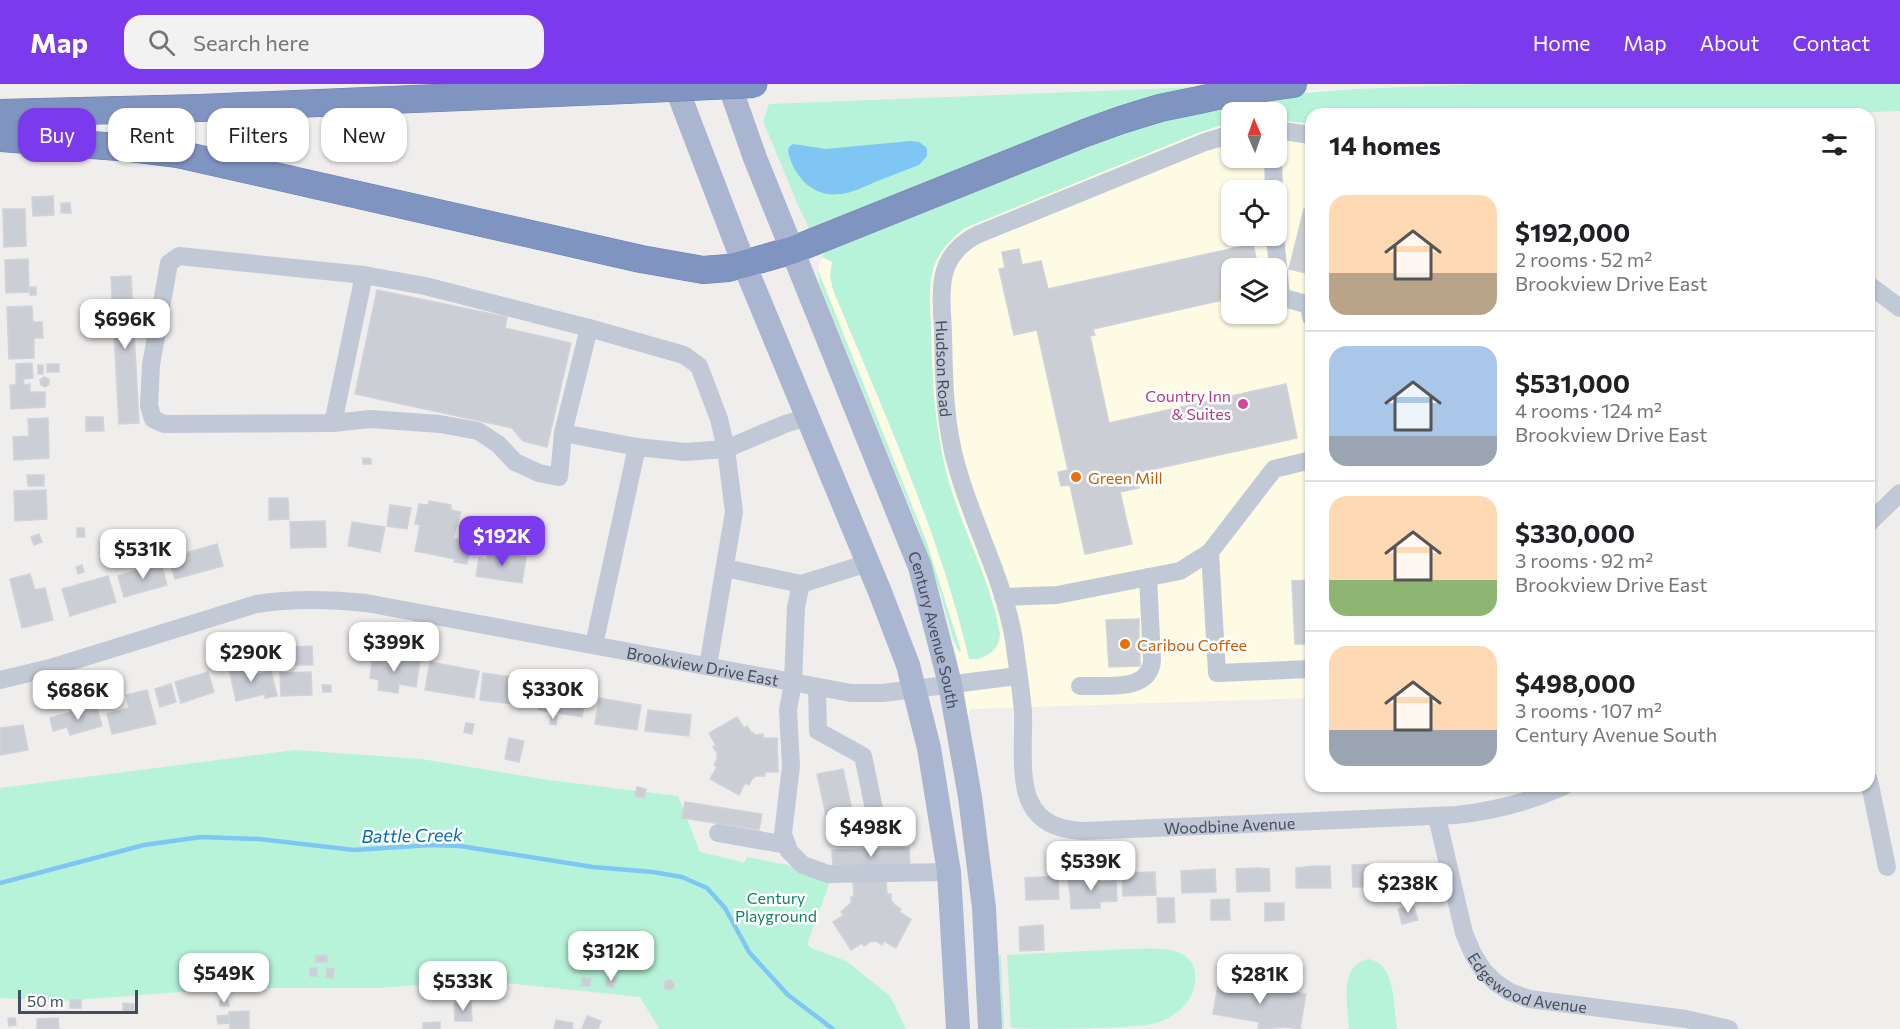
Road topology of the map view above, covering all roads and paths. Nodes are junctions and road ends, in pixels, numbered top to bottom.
1 (675, 84) edge
2 (729, 84) edge
3 (754, 84) edge
4 (1293, 84) edge
5 (0, 113) edge
6 (1287, 132) edge
7 (1305, 134) edge
8 (1221, 137) edge
9 (0, 138) edge
10 (1276, 246) edge
11 (793, 250) junction
12 (744, 264) junction
13 (364, 275) junction
14 (1875, 289) edge
15 (1305, 304) edge
16 (1900, 308) edge
17 (588, 328) junction
18 (808, 417) junction
19 (333, 423) junction
20 (563, 433) junction
21 (637, 447) junction
22 (726, 449) junction
23 (1305, 461) edge
24 (1900, 493) edge
25 (1875, 517) edge
26 (1210, 552) junction
27 (868, 562) junction
28 (725, 568) junction
29 (1148, 577) junction
30 (801, 584) junction
31 (1003, 597) junction
32 (594, 645) junction
33 (708, 666) junction
34 (1305, 669) edge
35 (1018, 676) junction
36 (0, 680) edge
37 (793, 682) junction
38 (950, 684) junction
39 (1080, 686) dead end
40 (817, 687) junction
41 (915, 689) junction
42 (1550, 792) edge
43 (1871, 792) edge
44 (1437, 817) junction
45 (876, 818) dead end
46 (718, 833) dead end
47 (787, 845) junction
48 (1887, 867) dead end
49 (949, 872) junction
50 (958, 1029) edge
51 (990, 1029) edge
52 (1729, 1029) edge

1 - 12 main road, Century Avenue South
2 - 11 main road, Century Avenue South
3 - 5 highway, bridge
4 - 11 highway
6 - 7 street
8 - 31 street, Hudson Road
9 - 12 highway
10 - 15 street
11 - 12 highway
11 - 38 main road, Century Avenue South
12 - 18 main road, Century Avenue South
13 - 17 street
13 - 19 street
13 - 19 street
14 - 16 street
17 - 20 street
17 - 22 street
18 - 22 street
18 - 27 main road, Century Avenue South
19 - 20 street
20 - 21 street
21 - 22 street
21 - 32 street
22 - 28 street
23 - 26 street
24 - 25 street
26 - 29 street
26 - 34 street
27 - 30 street
27 - 41 main road, Century Avenue South
28 - 30 street
28 - 33 street
29 - 31 street
29 - 39 street
30 - 37 street
31 - 35 street, Hudson Road
32 - 33 street, Brookview Drive East
32 - 36 street, Brookview Drive East
33 - 37 street, Brookview Drive East
35 - 38 street
35 - 44 street, Woodbine Avenue
37 - 40 street, Brookview Drive East
37 - 47 street
38 - 41 street
38 - 51 main road, Century Avenue South
40 - 41 street, Brookview Drive East
40 - 45 street
41 - 49 main road, Century Avenue South
42 - 44 street, Woodbine Avenue
43 - 48 street
44 - 52 street, Edgewood Avenue
46 - 47 street
47 - 49 street
49 - 50 main road, Century Avenue South

